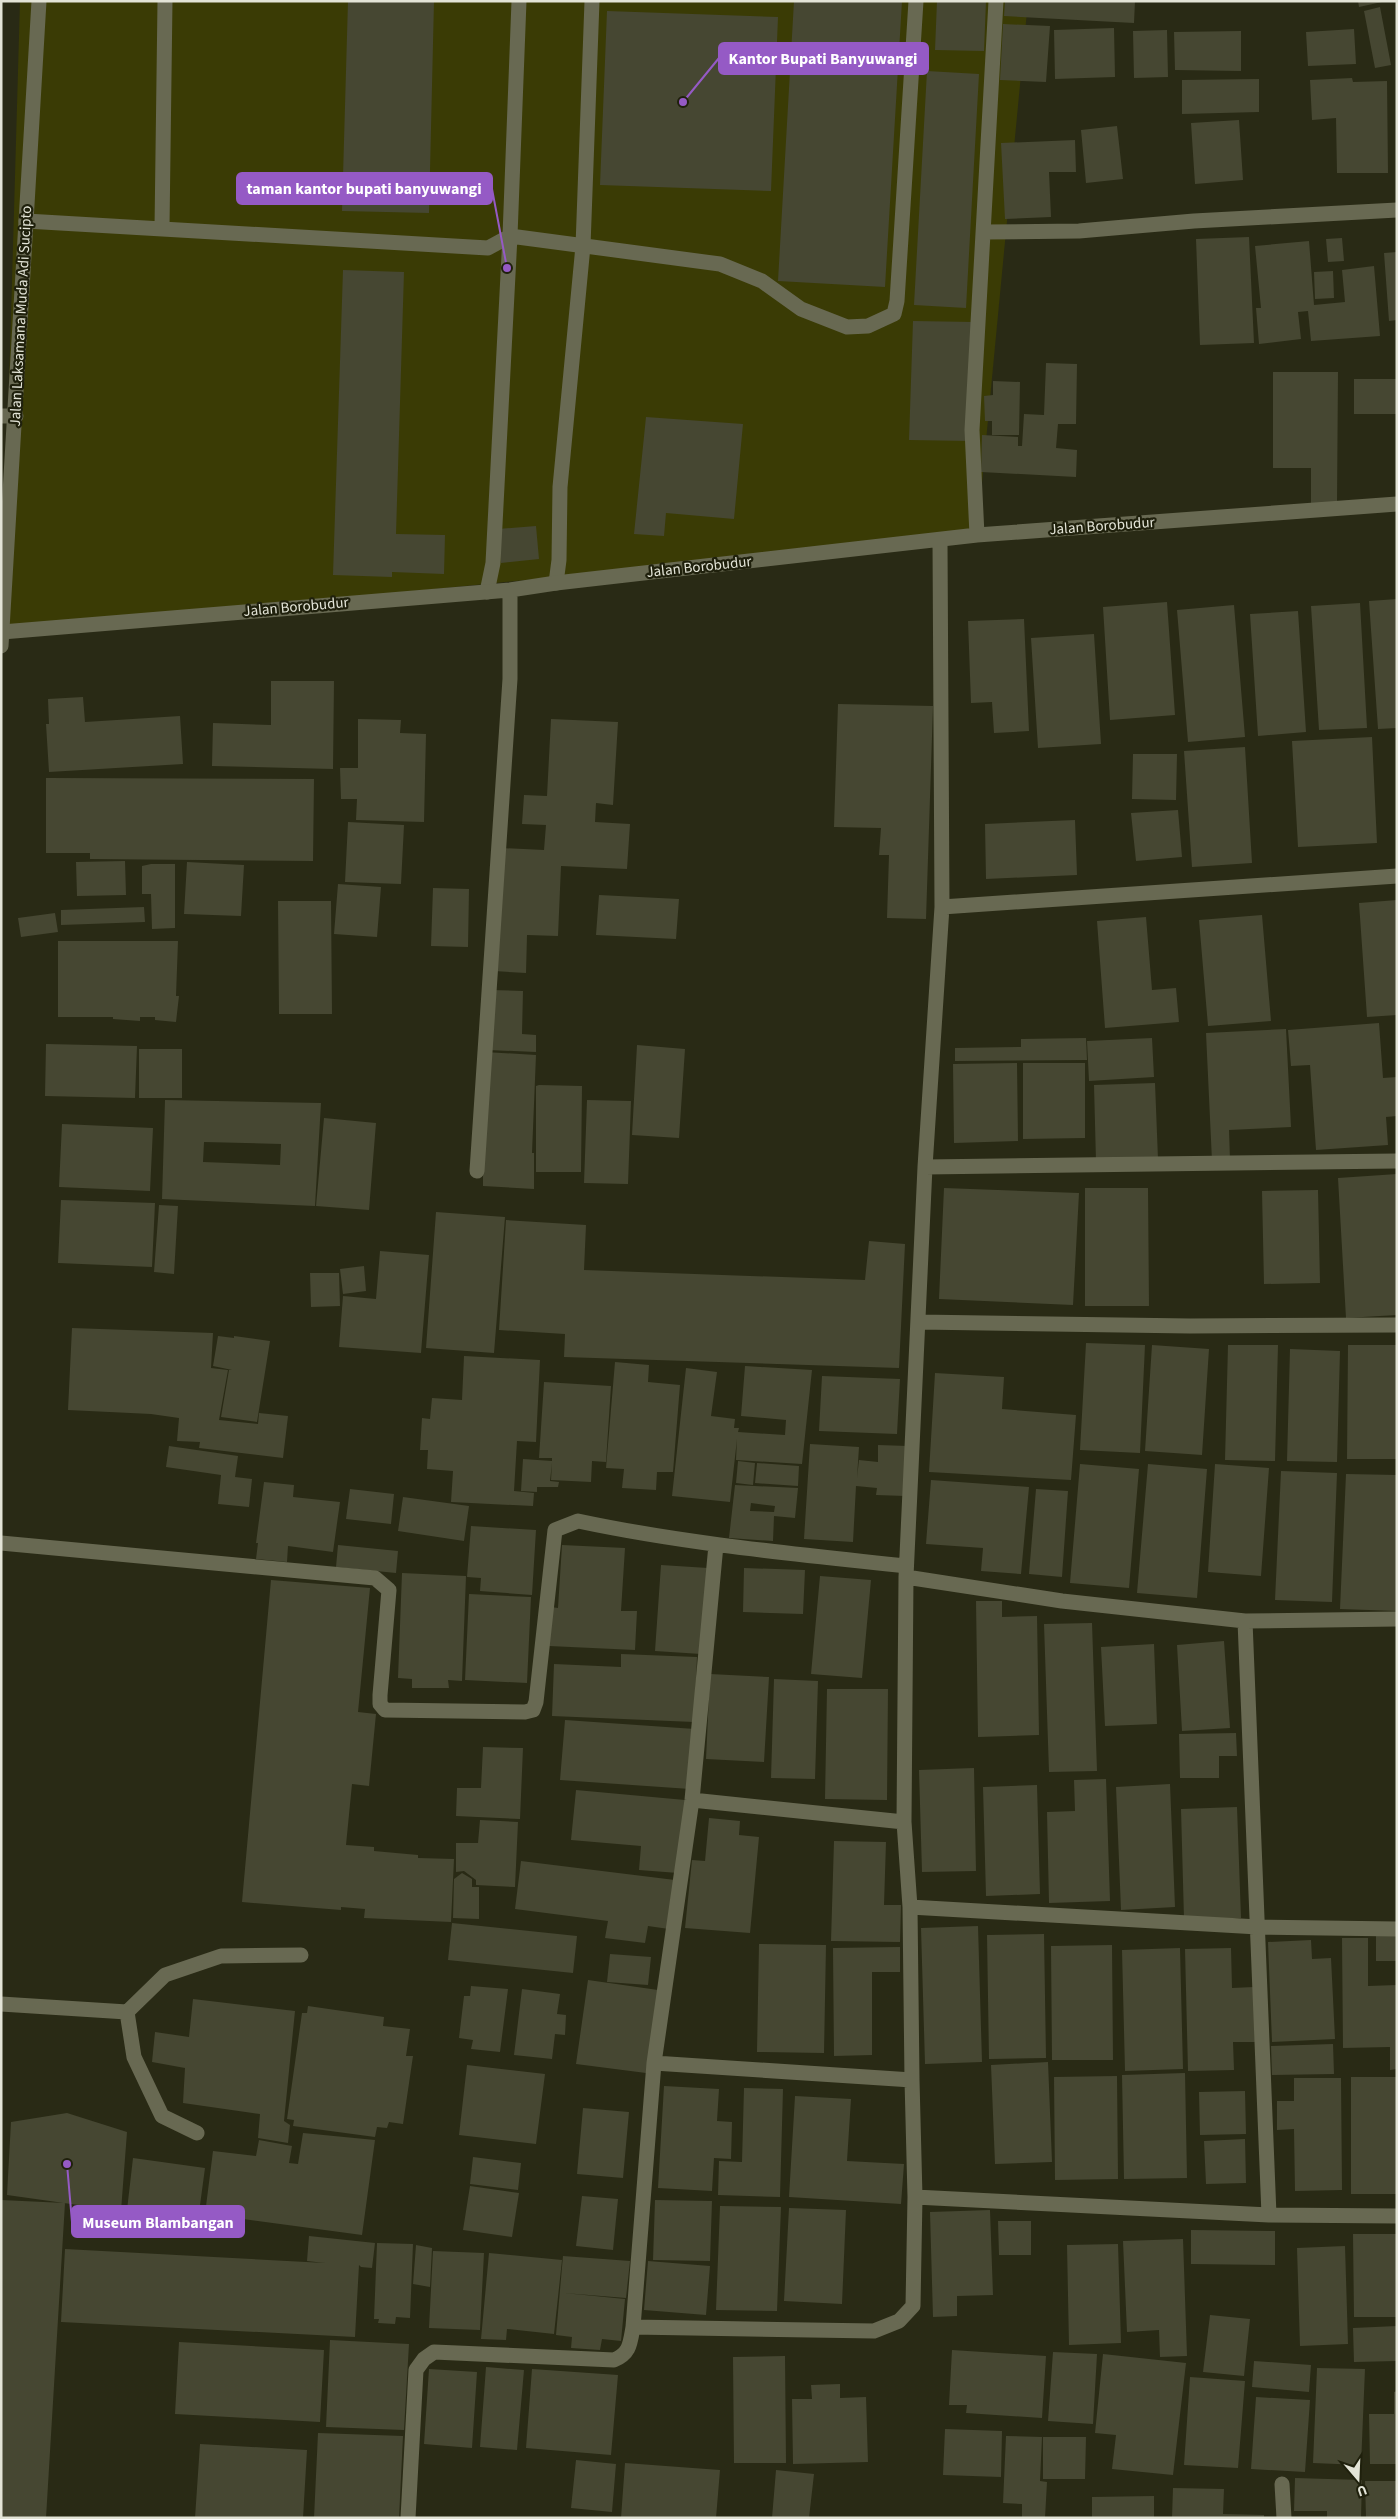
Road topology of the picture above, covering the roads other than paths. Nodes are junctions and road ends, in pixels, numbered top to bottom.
1 (39, 1) edge
2 (165, 1) edge
3 (519, 1) edge
4 (592, 1) edge
5 (916, 1) edge
6 (996, 1) edge
7 (1397, 210) edge
8 (26, 221) junction
9 (162, 228) junction
10 (984, 232) junction
11 (510, 236) junction
12 (583, 246) junction
13 (9, 416) edge
14 (1397, 504) edge
15 (976, 535) junction
16 (940, 541) junction
17 (556, 582) junction
18 (510, 590) junction
19 (487, 592) junction
20 (2, 632) edge
21 (1, 646) edge
22 (1397, 876) edge
23 (942, 907) junction
24 (1397, 1161) edge
25 (925, 1167) junction
26 (476, 1171) dead end
27 (918, 1322) junction
28 (1397, 1325) edge
29 (1, 1543) edge
30 (716, 1545) junction
31 (906, 1571) junction
32 (1397, 1619) edge
33 (1245, 1621) junction
34 (692, 1800) junction
35 (904, 1822) junction
36 (910, 1907) junction
37 (1258, 1927) junction
38 (1397, 1928) edge
39 (301, 1955) dead end
40 (1, 2004) edge
41 (127, 2012) junction
42 (654, 2063) junction
43 (912, 2080) junction
44 (197, 2133) dead end
45 (915, 2196) junction
46 (1269, 2215) junction
47 (1397, 2216) edge
48 (633, 2327) junction
49 (1282, 2484) dead end
50 (408, 2518) edge
51 (1284, 2518) edge

1 - 8 street, Jalan Laksamana Muda Adi Sucipto
2 - 9 street
3 - 11 street
4 - 12 street
5 - 12 street
6 - 10 street
7 - 10 street
8 - 9 street
8 - 13 street, Jalan Laksamana Muda Adi Sucipto
9 - 11 street
10 - 15 street
11 - 12 street
11 - 19 street
12 - 17 street
13 - 20 street, Jalan Laksamana Muda Adi Sucipto
14 - 15 street, Jalan Borobudur
15 - 16 street, Jalan Borobudur
16 - 17 street, Jalan Borobudur
16 - 23 street
17 - 18 street, Jalan Borobudur
18 - 19 street, Jalan Borobudur
18 - 26 street
19 - 20 street, Jalan Borobudur
20 - 21 street, Jalan Laksamana Muda Adi Sucipto
22 - 23 street
23 - 25 street
24 - 25 street
25 - 27 street
27 - 28 street
27 - 31 street
29 - 30 street
30 - 31 street
30 - 34 street
31 - 33 street
31 - 35 street
32 - 33 street
33 - 37 street
34 - 35 street
34 - 42 street
35 - 36 street
36 - 37 street
36 - 43 street
37 - 38 street
37 - 46 street
39 - 41 street
40 - 41 street
41 - 44 street
42 - 43 street
42 - 48 street
43 - 45 street
45 - 46 street
45 - 48 street
46 - 47 street
48 - 50 street
49 - 51 street

